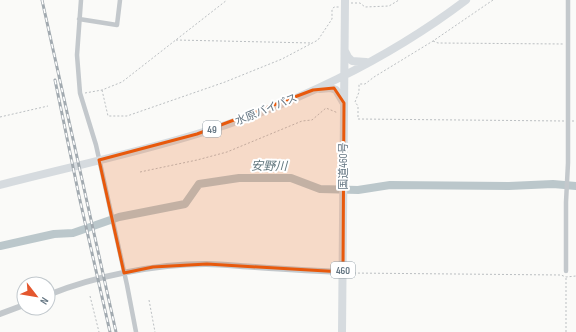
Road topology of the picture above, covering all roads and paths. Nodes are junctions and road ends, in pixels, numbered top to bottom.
1 (81, 0) edge
2 (120, 0) edge
3 (227, 0) edge
4 (399, 0) edge
5 (466, 0) edge
6 (493, 0) edge
7 (568, 0) edge
8 (345, 3) edge
9 (79, 19) junction
10 (175, 40) junction
11 (433, 41) junction
12 (313, 43) junction
13 (568, 44) junction
14 (344, 48) junction
15 (368, 62) junction
16 (344, 75) junction
17 (102, 90) junction
18 (313, 90) junction
19 (80, 93) junction
20 (344, 103) junction
21 (48, 106) dead end
22 (344, 113) junction
23 (0, 117) edge
24 (567, 121) junction
25 (140, 172) dead end
26 (0, 185) edge
27 (566, 271) dead end
28 (343, 272) junction
29 (576, 276) edge
30 (566, 277) junction
31 (56, 292) edge
32 (90, 296) dead end
33 (149, 300) dead end
34 (16, 308) edge
35 (0, 314) edge
36 (98, 332) edge
37 (136, 332) edge
38 (155, 332) edge
39 (342, 332) edge
40 (566, 332) edge

1 - 9 street
2 - 9 street
3 - 10 path
4 - 8 path
5 - 15 highway, 水原バイパス / 49
6 - 11 path
7 - 13 street
8 - 12 path
8 - 14 highway, 国道460号 / 460
9 - 19 street
10 - 12 path
10 - 17 path
11 - 13 path
11 - 24 path
12 - 17 path
13 - 24 street
14 - 15 highway
14 - 16 highway, 国道460号 / 460
15 - 16 highway, 水原バイパス / 49
16 - 18 highway, 水原バイパス / 49
16 - 20 highway, 国道460号 / 460
17 - 19 path
18 - 20 highway
18 - 26 highway, 水原バイパス / 49
19 - 37 street
20 - 22 highway, 国道460号 / 460
21 - 23 path
22 - 25 path
22 - 28 highway, 国道460号 / 460
24 - 27 street
28 - 30 path
28 - 31 street
28 - 39 highway, 国道460号 / 460
29 - 30 path
30 - 40 path
32 - 36 path
33 - 38 path
34 - 35 street

